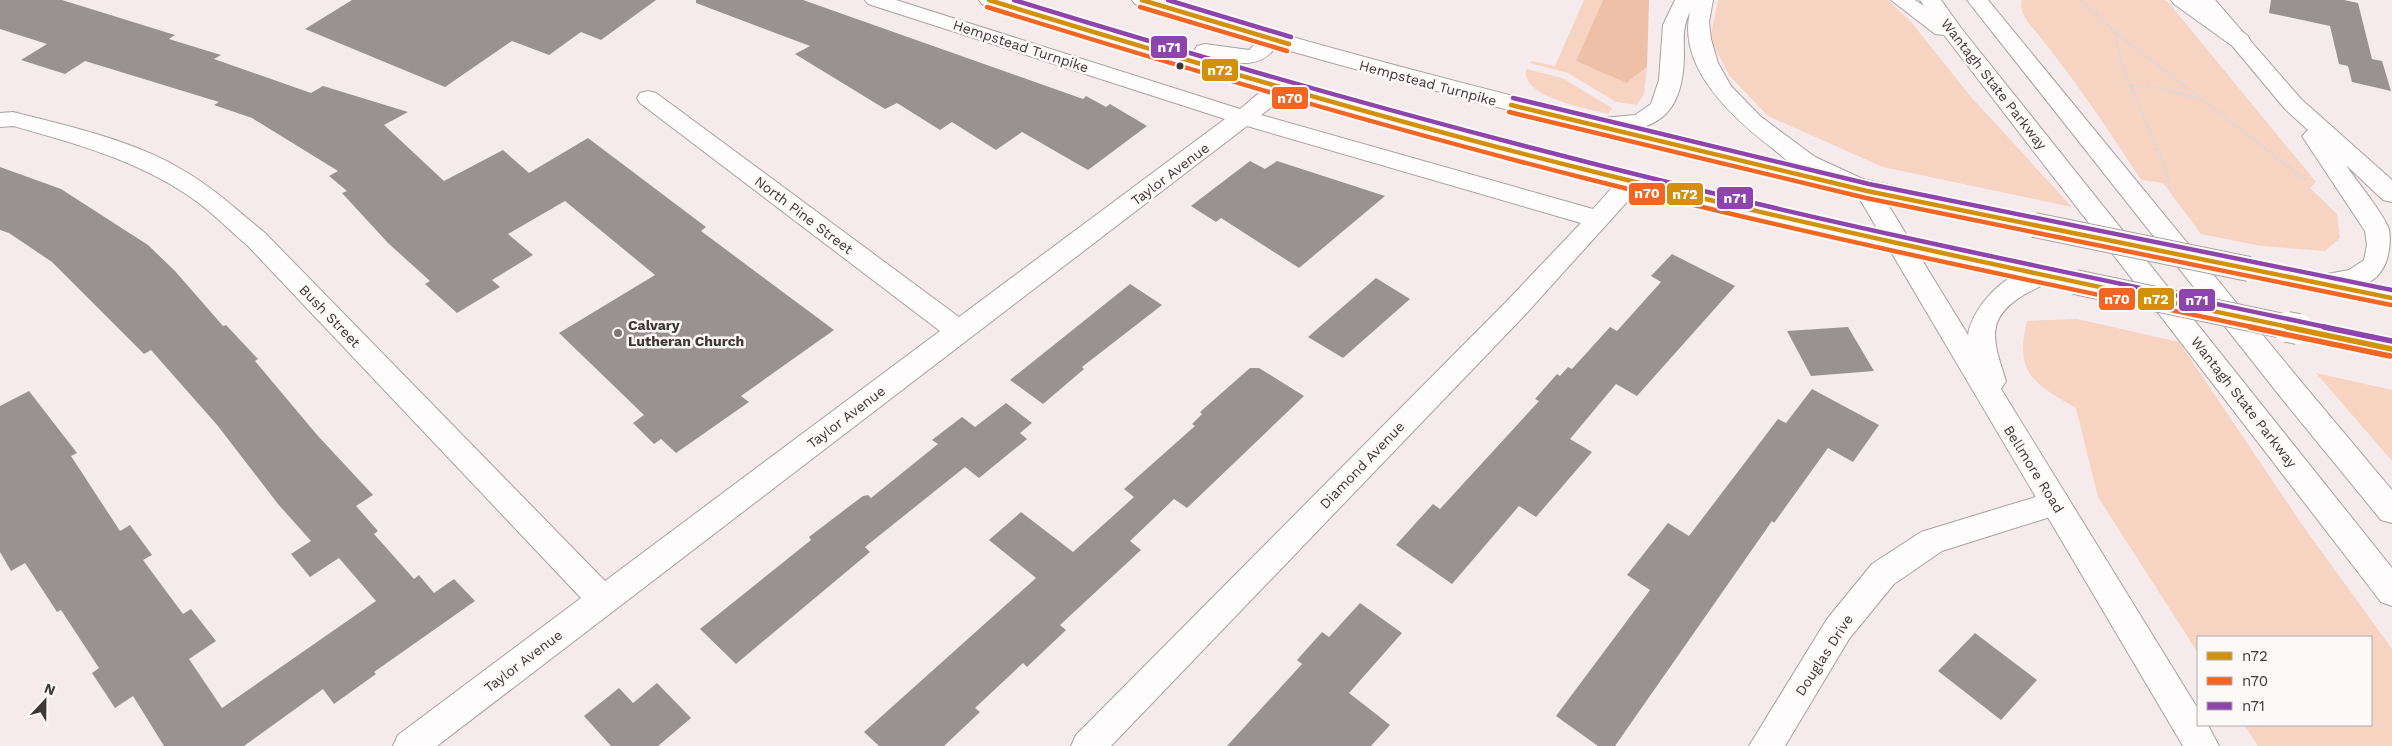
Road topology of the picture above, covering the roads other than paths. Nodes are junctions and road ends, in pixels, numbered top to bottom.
1 (875, 0) edge
2 (990, 0) edge
3 (1142, 0) edge
4 (1685, 0) edge
5 (1703, 0) edge
6 (1901, 0) edge
7 (1930, 0) edge
8 (1977, 0) edge
9 (2181, 0) edge
10 (2204, 0) edge
11 (1993, 9) edge
12 (1271, 39) junction
13 (2239, 40) junction
14 (1960, 42) junction
15 (1282, 88) junction
16 (648, 98) dead end
17 (2293, 104) junction
18 (1245, 118) junction
19 (0, 120) edge
20 (1590, 125) junction
21 (1633, 182) junction
22 (1867, 191) junction
23 (2392, 194) edge
24 (1598, 219) junction
25 (1900, 245) junction
26 (2040, 275) junction
27 (2320, 284) junction
28 (2392, 298) edge
29 (960, 332) junction
30 (2392, 349) edge
31 (2006, 425) junction
32 (2055, 503) junction
33 (2392, 511) edge
34 (2392, 592) edge
35 (603, 600) junction
36 (410, 746) edge
37 (1088, 746) edge
38 (1766, 746) edge
39 (2202, 746) edge

1 - 18 main road, Hempstead Turnpike
2 - 12 main road
2 - 15 main road
3 - 12 main road, Hempstead Turnpike
4 - 20 main road
5 - 22 main road
6 - 14 main road
7 - 14 main road, Wantagh State Parkway
8 - 11 main road
9 - 13 main road
10 - 13 main road
11 - 33 main road
12 - 20 main road, Hempstead Turnpike
13 - 17 main road
14 - 34 main road, Wantagh State Parkway
15 - 18 main road, Taylor Avenue
15 - 21 main road
16 - 29 main road, North Pine Street
17 - 23 main road
17 - 27 main road
18 - 24 main road, Hempstead Turnpike
18 - 29 main road, Taylor Avenue
19 - 35 main road, Bush Street
20 - 22 main road, Hempstead Turnpike
21 - 24 main road, Diamond Avenue
21 - 25 main road
22 - 25 main road, Bellmore Road
22 - 27 main road, Hempstead Turnpike, bridge
24 - 37 main road, Diamond Avenue
25 - 26 main road
25 - 31 main road, Bellmore Road
26 - 30 main road, bridge
26 - 31 main road
27 - 28 main road, Hempstead Turnpike
29 - 35 main road, Taylor Avenue
31 - 32 main road, Bellmore Road
32 - 38 main road, Douglas Drive
32 - 39 main road, Bellmore Road
35 - 36 main road, Taylor Avenue

